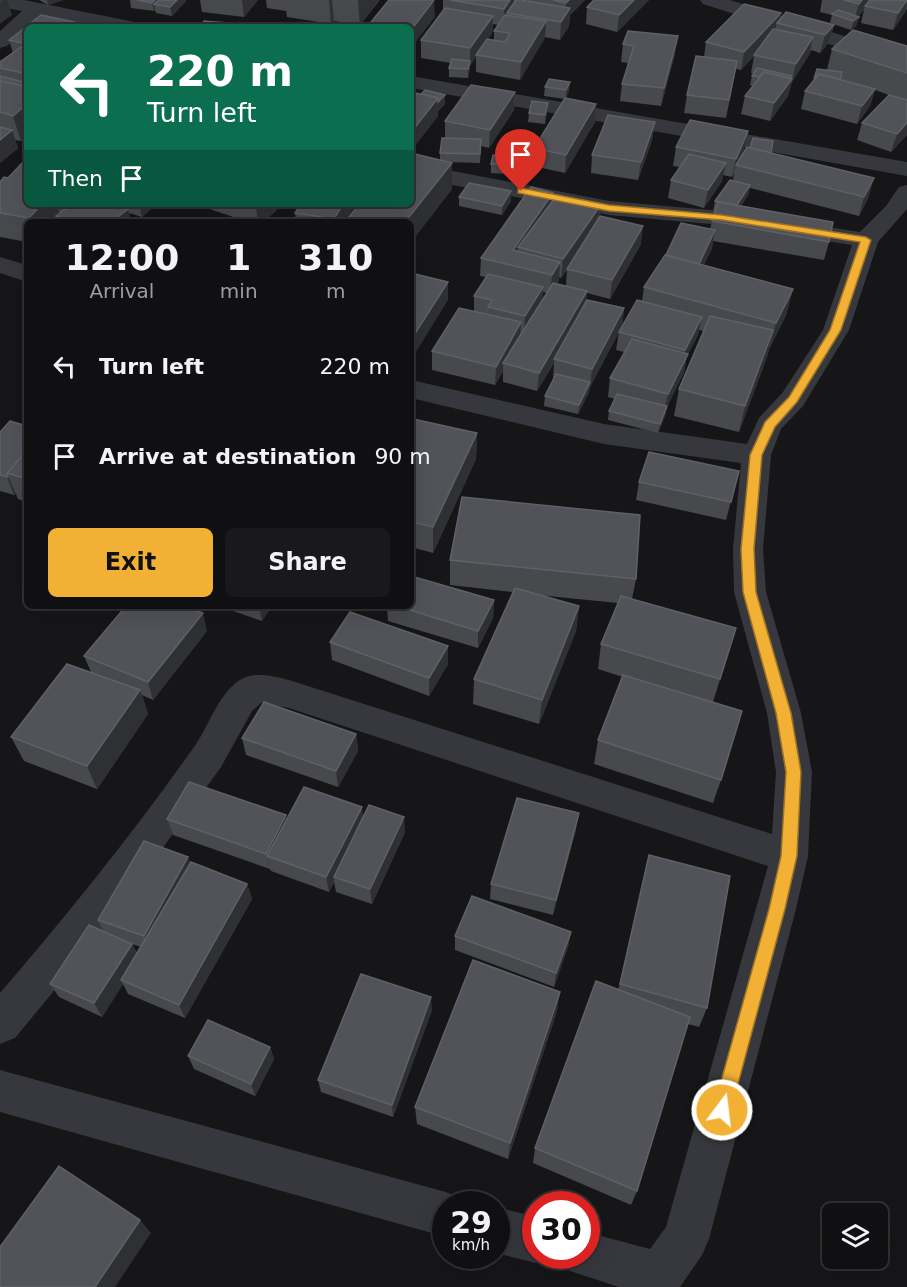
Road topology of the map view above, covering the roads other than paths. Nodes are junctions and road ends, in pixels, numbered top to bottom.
1 (710, 0) edge
2 (0, 1) edge
3 (37, 8) junction
4 (115, 24) edge
5 (0, 42) edge
6 (907, 63) edge
7 (414, 83) edge
8 (907, 169) edge
9 (414, 171) edge
10 (907, 192) edge
11 (866, 240) junction
12 (0, 264) edge
13 (24, 273) edge
14 (414, 390) edge
15 (756, 455) junction
16 (789, 856) junction
17 (0, 1024) edge
18 (0, 1092) edge
19 (432, 1211) edge
20 (600, 1259) edge
21 (658, 1281) edge

1 - 6 street
2 - 3 street
3 - 4 street
3 - 5 street
7 - 8 street
9 - 11 street
10 - 11 street
11 - 15 street
12 - 13 street
14 - 15 street
15 - 16 street
16 - 17 street
16 - 21 street
18 - 19 street
20 - 21 street

